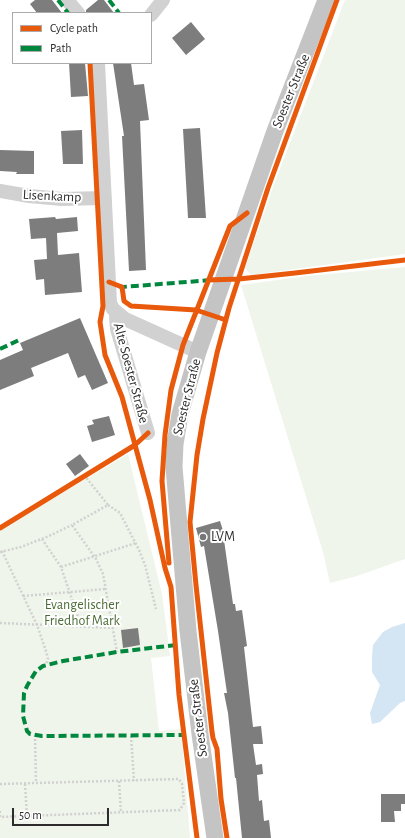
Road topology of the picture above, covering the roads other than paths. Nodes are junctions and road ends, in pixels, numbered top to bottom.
1 (68, 0) edge
2 (163, 0) edge
3 (326, 0) edge
4 (77, 12) edge
5 (152, 14) edge
6 (98, 64) edge
7 (0, 192) edge
8 (105, 198) junction
9 (118, 314) junction
10 (198, 352) junction
11 (148, 433) dead end
12 (215, 838) edge

1 - 4 street
2 - 5 street
3 - 10 main road, Soester Straße
6 - 8 street, Alte Soester Straße
7 - 8 street, Lisenkamp
8 - 9 street, Alte Soester Straße
9 - 10 street, Alte Soester Straße
9 - 11 street, Alte Soester Straße
10 - 12 main road, Soester Straße

